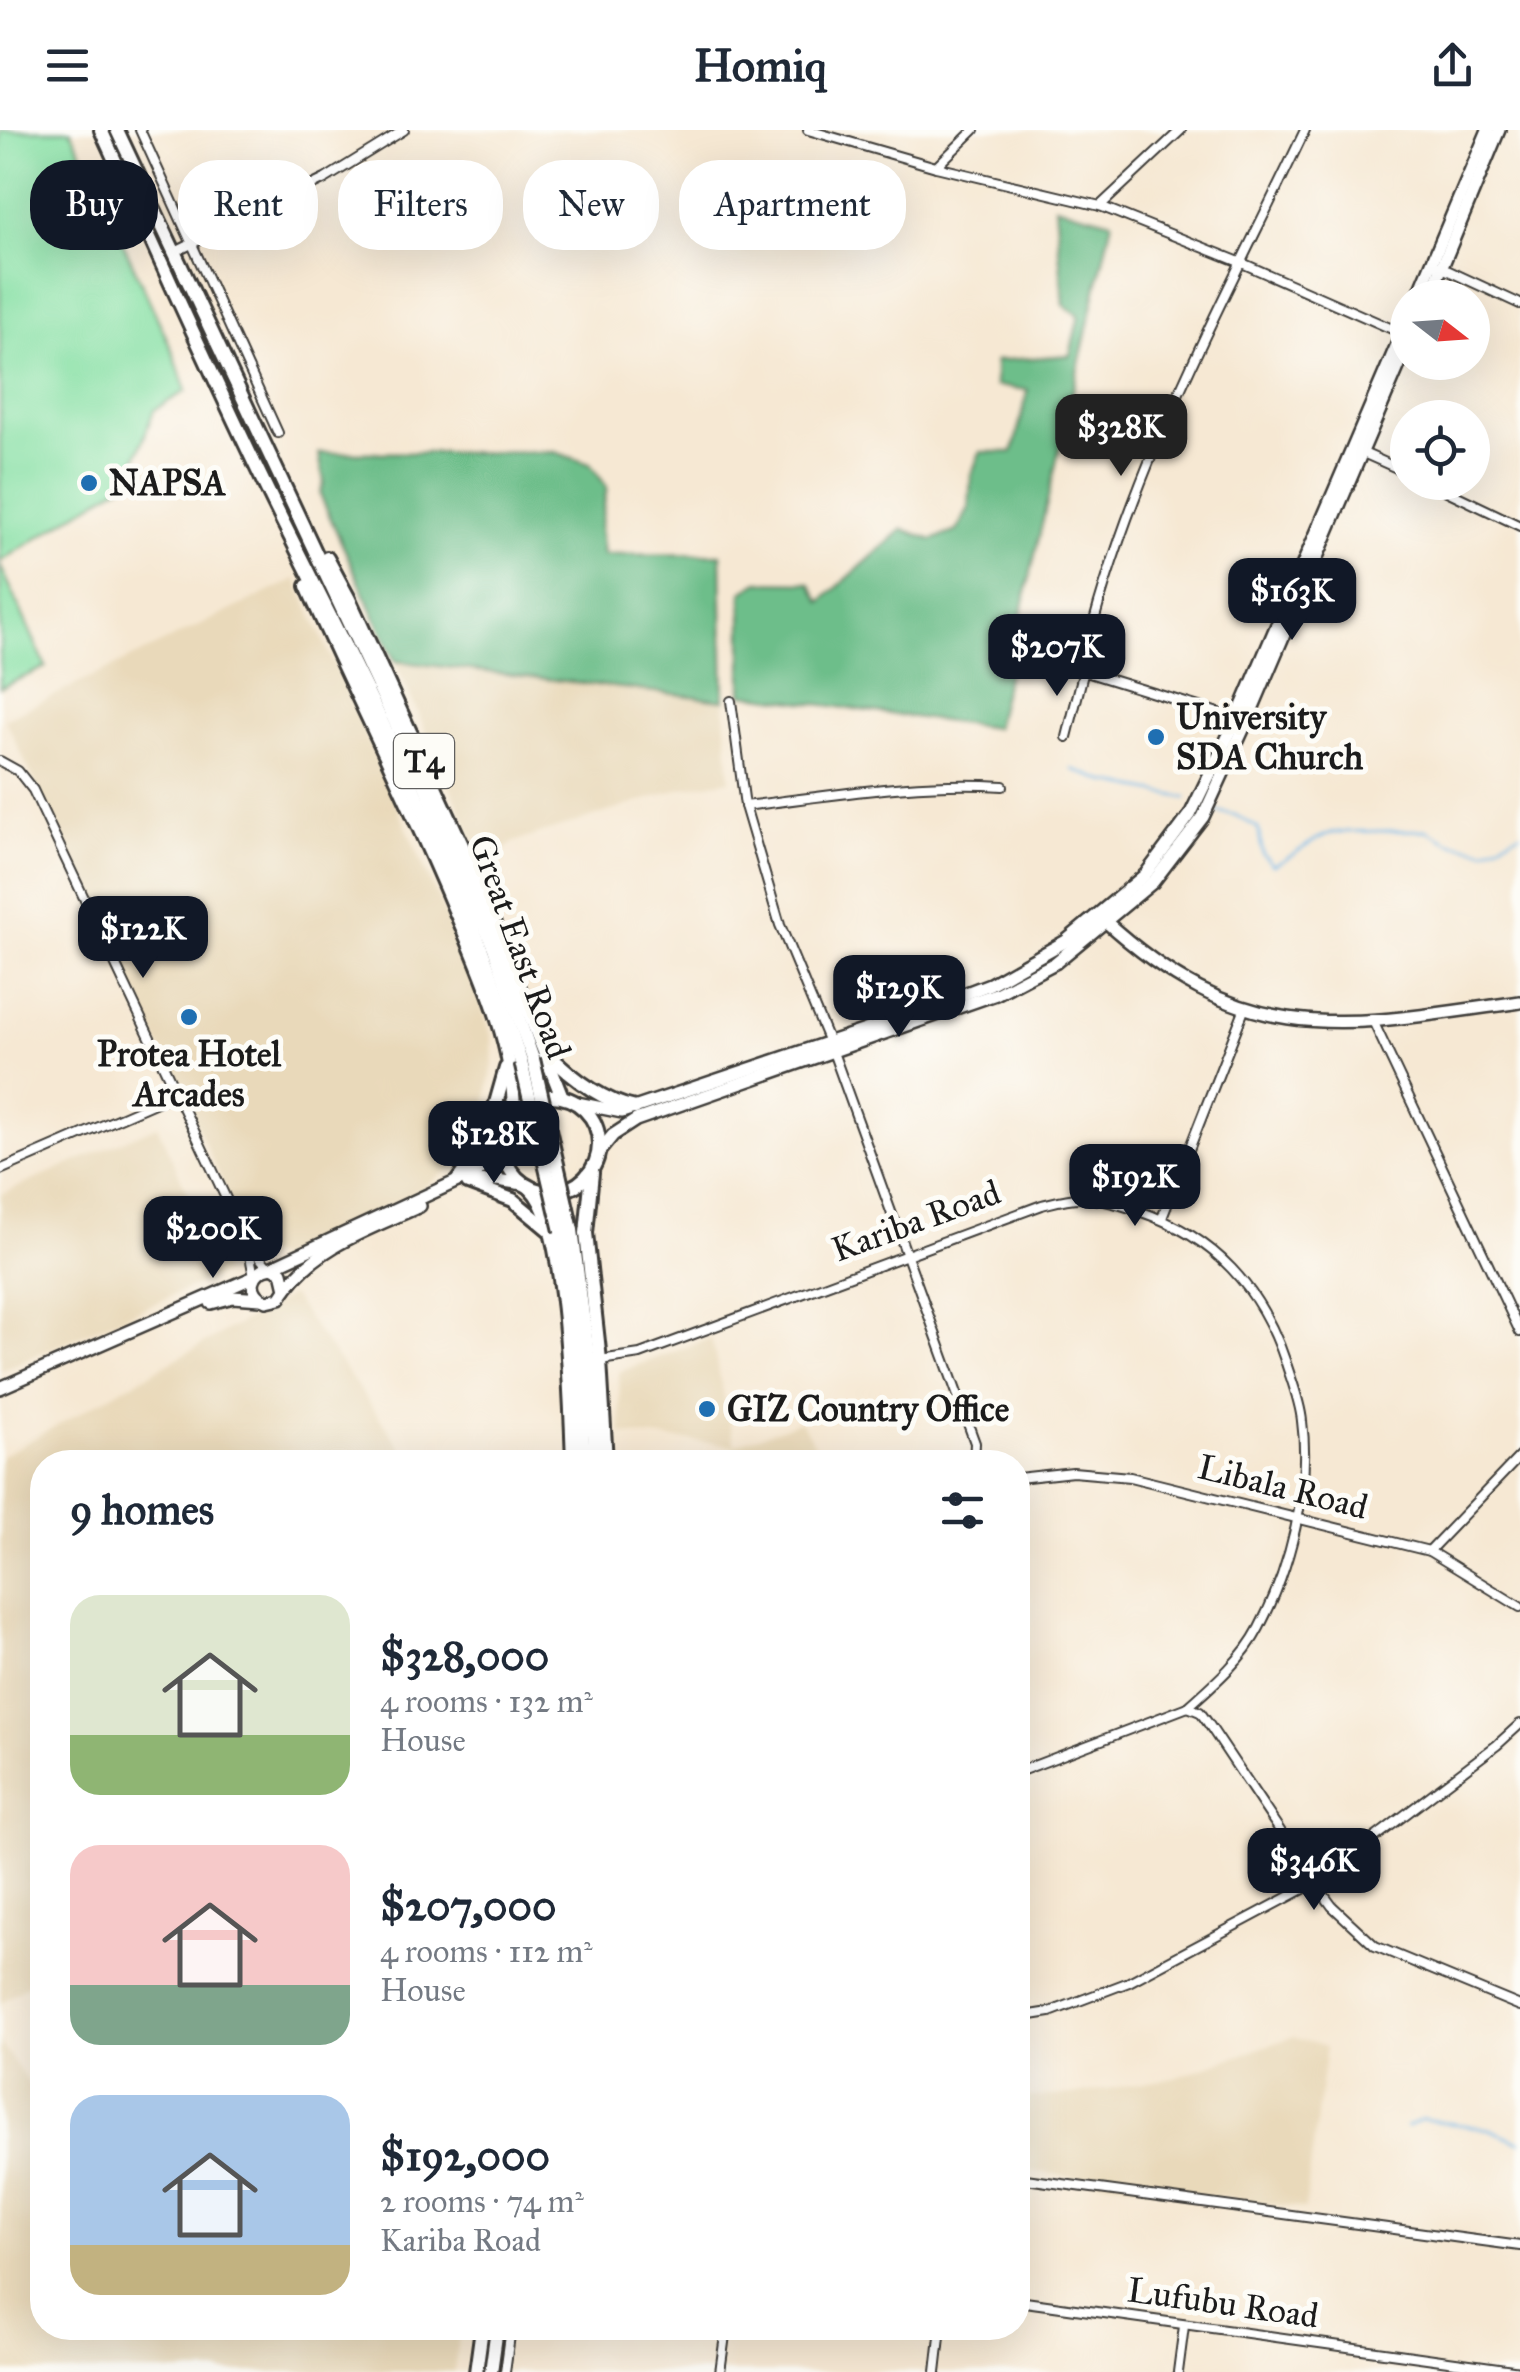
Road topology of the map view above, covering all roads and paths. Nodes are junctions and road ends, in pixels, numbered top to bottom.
1 (101, 130) edge
2 (117, 130) edge
3 (140, 130) edge
4 (404, 130) edge
5 (808, 130) edge
6 (974, 130) edge
7 (1181, 130) edge
8 (1305, 130) edge
9 (1488, 130) edge
10 (1499, 130) edge
11 (936, 167) junction
12 (318, 183) edge
13 (1100, 206) junction
14 (178, 211) edge
15 (182, 250) edge
16 (196, 250) edge
17 (174, 253) junction
18 (1242, 263) junction
19 (1437, 266) junction
20 (1428, 280) edge
21 (1433, 280) edge
22 (1520, 304) edge
23 (1390, 331) edge
24 (1390, 373) edge
25 (278, 433) dead end
26 (1357, 451) junction
27 (1390, 465) edge
28 (1466, 500) edge
29 (1520, 526) edge
30 (1084, 670) junction
31 (731, 700) dead end
32 (1242, 720) junction
33 (1067, 737) dead end
34 (0, 761) edge
35 (1003, 786) dead end
36 (745, 806) junction
37 (1103, 918) junction
38 (1520, 1002) edge
39 (1244, 1010) junction
40 (1374, 1022) junction
41 (831, 1046) junction
42 (526, 1058) junction
43 (176, 1094) junction
44 (562, 1097) junction
45 (577, 1103) junction
46 (635, 1108) junction
47 (514, 1114) junction
48 (504, 1136) junction
49 (596, 1159) junction
50 (0, 1170) edge
51 (463, 1181) junction
52 (526, 1186) junction
53 (1162, 1218) junction
54 (561, 1231) junction
55 (248, 1245) junction
56 (906, 1253) junction
57 (270, 1267) junction
58 (254, 1277) junction
59 (286, 1289) junction
60 (261, 1299) junction
61 (168, 1313) junction
62 (1520, 1332) edge
63 (600, 1360) junction
64 (0, 1388) edge
65 (572, 1450) edge
66 (583, 1450) edge
67 (595, 1450) edge
68 (605, 1450) edge
69 (975, 1450) edge
70 (1520, 1456) edge
71 (1030, 1477) edge
72 (1296, 1519) junction
73 (1429, 1551) junction
74 (1520, 1607) edge
75 (1188, 1707) junction
76 (1520, 1724) edge
77 (1030, 1767) edge
78 (1315, 1884) junction
79 (1520, 2006) edge
80 (1030, 2014) edge
81 (1030, 2180) edge
82 (1520, 2246) edge
83 (1030, 2302) edge
84 (1184, 2326) junction
85 (480, 2340) edge
86 (495, 2340) edge
87 (509, 2340) edge
88 (724, 2340) edge
89 (940, 2340) edge
90 (1420, 2358) junction
91 (1520, 2371) edge
92 (476, 2372) edge
93 (491, 2372) edge
94 (505, 2372) edge
95 (720, 2372) edge
96 (936, 2372) edge
97 (1178, 2372) edge
98 (1419, 2372) edge

1 - 42 main road, Great East Road / T4
2 - 17 main road, Great East Road / T4
3 - 14 street
4 - 12 street
5 - 11 street
6 - 11 street
7 - 13 street
8 - 18 street
9 - 19 main road
10 - 19 main road
11 - 13 street
13 - 18 street
15 - 17 street
16 - 25 street
17 - 42 main road, Great East Road / T4
18 - 23 street
18 - 30 street
19 - 20 main road
19 - 21 main road
19 - 22 street
24 - 26 main road
26 - 27 street
26 - 32 main road
28 - 29 street
30 - 32 street
30 - 33 street
31 - 36 street
32 - 37 main road
34 - 43 street
35 - 36 street
36 - 41 street
37 - 39 main road
37 - 41 main road
38 - 40 main road
39 - 40 main road
39 - 53 street
40 - 62 street
41 - 46 main road
41 - 49 main road
41 - 56 street
42 - 44 main road, Great East Road / T4
42 - 46 main road
42 - 47 main road, Great East Road / T4
42 - 51 main road
42 - 54 main road, Great East Road / T4, bridge
43 - 50 street
43 - 55 street
44 - 45 main road
44 - 47 main road
45 - 46 main road
45 - 49 main road
47 - 48 main road
48 - 51 main road
48 - 52 main road
49 - 52 main road
49 - 63 main road
51 - 52 main road
51 - 54 main road
51 - 57 main road
51 - 59 main road
52 - 54 main road, Great East Road / T4
53 - 56 street, Kariba Road
53 - 72 street, Kariba Road
54 - 65 main road, Great East Road / T4
54 - 66 main road, Great East Road / T4
54 - 67 main road, Great East Road / T4
55 - 57 street
55 - 58 street
56 - 63 street, Kariba Road
56 - 69 street
57 - 58 main road
57 - 59 main road
58 - 60 main road
58 - 61 main road
59 - 60 main road
60 - 61 main road
61 - 64 main road
63 - 68 main road
70 - 73 street
71 - 72 street, Libala Road
72 - 73 street, Libala Road
72 - 75 street, Kariba Road
73 - 74 street, Libala Road
75 - 77 street
75 - 78 street
76 - 78 street
78 - 79 street
78 - 80 street
81 - 82 street
83 - 84 street, Lufubu Road
84 - 90 street, Lufubu Road
84 - 97 street
85 - 92 main road
86 - 93 main road
87 - 94 street
88 - 95 street
89 - 96 street
90 - 91 street, Lufubu Road
90 - 98 street

